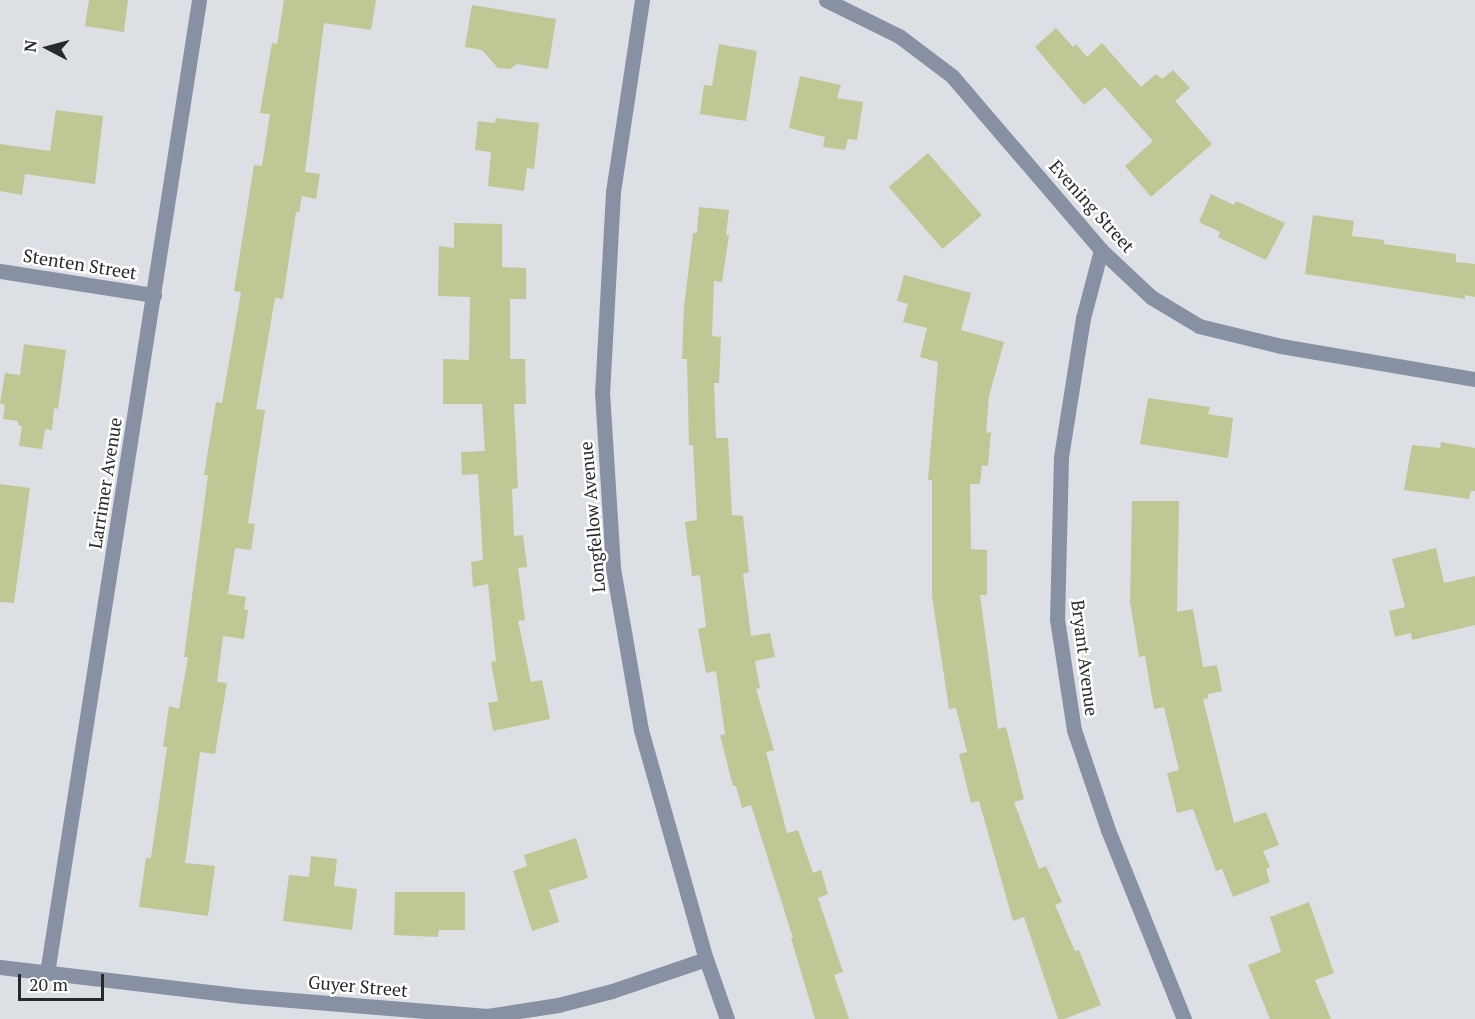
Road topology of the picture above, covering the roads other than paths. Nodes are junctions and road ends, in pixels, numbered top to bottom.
1 (199, 0) edge
2 (642, 0) edge
3 (826, 0) edge
4 (1101, 250) junction
5 (0, 271) edge
6 (154, 295) junction
7 (1475, 379) edge
8 (706, 959) junction
9 (0, 967) edge
10 (47, 973) junction
11 (727, 1019) edge
12 (1184, 1019) edge

1 - 6 street, Larrimer Avenue
2 - 8 street, Longfellow Avenue
3 - 4 street, Evening Street
4 - 7 street, Evening Street
4 - 12 street, Bryant Avenue
5 - 6 street, Stenten Street
6 - 10 street, Larrimer Avenue
8 - 10 street, Guyer Street
8 - 11 street, Longfellow Avenue
9 - 10 street, Guyer Street

